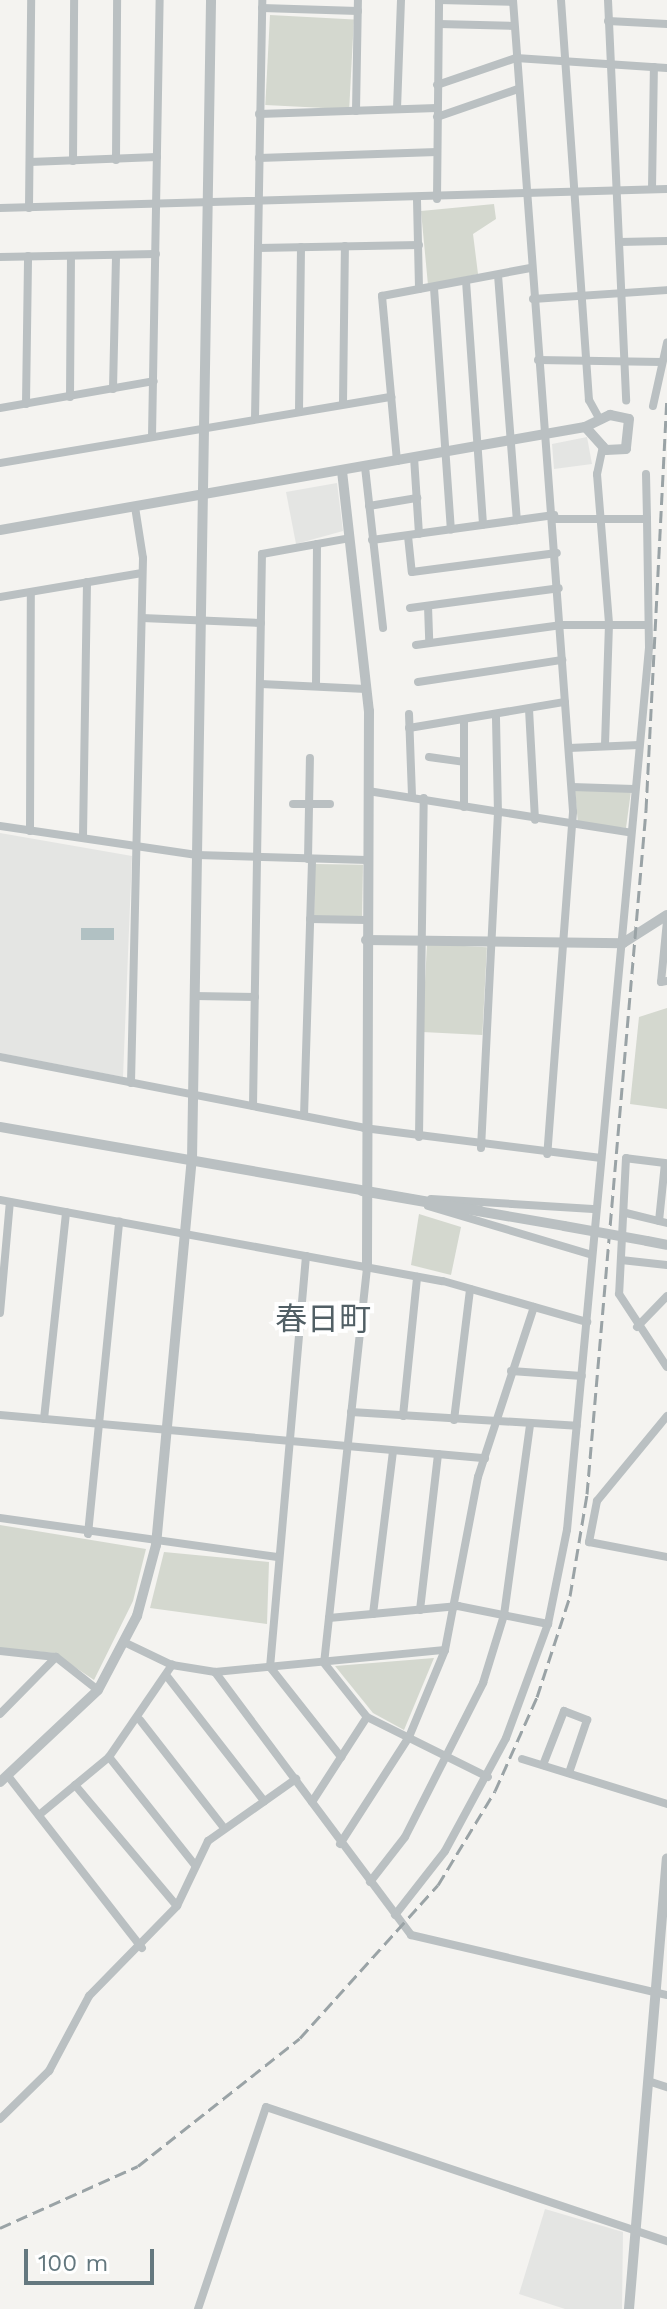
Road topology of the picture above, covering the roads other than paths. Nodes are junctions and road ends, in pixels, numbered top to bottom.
1 (31, 0) edge
2 (74, 0) edge
3 (117, 0) edge
4 (160, 0) edge
5 (211, 0) edge
6 (358, 0) edge
7 (401, 0) edge
8 (439, 0) edge
9 (561, 0) edge
10 (608, 0) edge
11 (513, 1) edge
12 (262, 4) edge
13 (358, 11) junction
14 (608, 21) junction
15 (439, 24) junction
16 (667, 24) edge
17 (514, 26) junction
18 (516, 58) junction
19 (562, 62) junction
20 (610, 64) junction
21 (654, 67) junction
22 (667, 68) edge
23 (437, 85) junction
24 (518, 89) junction
25 (397, 109) junction
26 (356, 111) junction
27 (437, 112) junction
28 (259, 114) junction
29 (437, 152) junction
30 (157, 157) junction
31 (259, 158) junction
32 (116, 160) junction
33 (73, 161) junction
34 (30, 162) junction
35 (614, 188) junction
36 (652, 189) junction
37 (667, 189) edge
38 (572, 192) junction
39 (524, 197) junction
40 (437, 199) junction
41 (417, 200) junction
42 (207, 204) junction
43 (259, 204) junction
44 (157, 205) junction
45 (0, 208) edge
46 (29, 208) junction
47 (667, 241) edge
48 (619, 242) junction
49 (419, 245) junction
50 (345, 246) junction
51 (301, 247) junction
52 (258, 248) junction
53 (156, 254) junction
54 (116, 255) junction
55 (28, 256) junction
56 (71, 256) junction
57 (0, 257) edge
58 (530, 268) junction
59 (498, 275) junction
60 (466, 281) junction
61 (434, 288) junction
62 (419, 289) junction
63 (667, 290) edge
64 (623, 291) junction
65 (580, 294) junction
66 (533, 299) junction
67 (667, 343) edge
68 (585, 356) junction
69 (629, 359) junction
70 (538, 360) junction
71 (662, 362) junction
72 (154, 381) junction
73 (113, 389) junction
74 (70, 397) junction
75 (391, 397) junction
76 (626, 401) dead end
77 (26, 404) junction
78 (343, 404) junction
79 (653, 406) dead end
80 (0, 408) edge
81 (299, 411) junction
82 (599, 418) junction
83 (255, 419) junction
84 (585, 427) junction
85 (205, 429) junction
86 (545, 434) junction
87 (152, 437) junction
88 (510, 440) junction
89 (478, 446) junction
90 (603, 446) junction
91 (446, 452) junction
92 (414, 457) junction
93 (397, 461) junction
94 (0, 463) edge
95 (365, 467) junction
96 (342, 471) junction
97 (646, 474) dead end
98 (204, 496) junction
99 (417, 498) junction
100 (369, 506) junction
101 (135, 507) junction
102 (602, 516) junction
103 (554, 517) junction
104 (647, 519) junction
105 (517, 520) junction
106 (483, 524) junction
107 (451, 529) junction
108 (0, 530) edge
109 (419, 534) junction
110 (408, 536) junction
111 (350, 538) junction
112 (372, 540) junction
113 (317, 544) junction
114 (557, 553) junction
115 (142, 573) junction
116 (87, 582) junction
117 (559, 588) junction
118 (31, 593) junction
119 (0, 597) edge
120 (428, 606) junction
121 (410, 608) dead end
122 (142, 618) junction
123 (201, 620) junction
124 (261, 623) junction
125 (609, 624) junction
126 (562, 625) junction
127 (648, 625) junction
128 (383, 628) dead end
129 (429, 641) junction
130 (416, 645) dead end
131 (562, 660) junction
132 (418, 682) dead end
133 (261, 684) junction
134 (316, 686) junction
135 (366, 689) junction
136 (565, 702) junction
137 (529, 709) junction
138 (409, 714) dead end
139 (496, 715) junction
140 (464, 721) junction
141 (409, 728) junction
142 (605, 744) junction
143 (639, 745) junction
144 (569, 748) junction
145 (429, 757) dead end
146 (310, 758) dead end
147 (464, 762) junction
148 (572, 787) junction
149 (634, 789) junction
150 (368, 791) junction
151 (412, 796) junction
152 (424, 798) junction
153 (293, 804) dead end
154 (309, 804) junction
155 (330, 804) dead end
156 (464, 807) junction
157 (498, 814) junction
158 (535, 820) junction
159 (0, 826) edge
160 (574, 826) junction
161 (30, 831) junction
162 (628, 832) junction
163 (83, 837) junction
164 (137, 847) junction
165 (197, 855) junction
166 (258, 857) junction
167 (310, 859) junction
168 (367, 860) junction
169 (667, 918) edge
170 (310, 919) junction
171 (366, 920) junction
172 (366, 940) junction
173 (422, 941) junction
174 (492, 942) junction
175 (623, 943) junction
176 (562, 944) junction
177 (667, 981) edge
178 (194, 996) junction
179 (255, 997) junction
180 (0, 1057) edge
181 (131, 1083) junction
182 (192, 1096) junction
183 (253, 1106) junction
184 (304, 1116) junction
185 (0, 1127) edge
186 (364, 1128) junction
187 (419, 1137) junction
188 (481, 1148) junction
189 (547, 1154) junction
190 (601, 1158) junction
191 (192, 1160) junction
192 (362, 1191) junction
193 (0, 1200) edge
194 (10, 1202) junction
195 (429, 1202) junction
196 (593, 1209) junction
197 (66, 1212) junction
198 (626, 1213) junction
199 (119, 1222) junction
200 (663, 1222) edge
201 (184, 1235) junction
202 (667, 1245) edge
203 (589, 1254) junction
204 (306, 1256) junction
205 (621, 1260) junction
206 (667, 1265) edge
207 (367, 1268) junction
208 (417, 1277) junction
209 (470, 1289) junction
210 (667, 1296) edge
211 (534, 1307) junction
212 (0, 1313) edge
213 (587, 1322) junction
214 (637, 1327) junction
215 (667, 1367) edge
216 (511, 1371) junction
217 (582, 1376) junction
218 (351, 1412) junction
219 (0, 1415) edge
220 (403, 1416) junction
221 (667, 1416) edge
222 (44, 1419) junction
223 (454, 1420) junction
224 (493, 1423) junction
225 (99, 1424) junction
226 (530, 1424) junction
227 (577, 1426) junction
228 (167, 1430) junction
229 (288, 1443) junction
230 (347, 1448) junction
231 (393, 1451) junction
232 (438, 1454) junction
233 (485, 1458) junction
234 (0, 1518) edge
235 (88, 1534) junction
236 (156, 1545) junction
237 (277, 1557) junction
238 (667, 1557) edge
239 (458, 1606) junction
240 (420, 1610) junction
241 (373, 1614) junction
242 (504, 1615) junction
243 (329, 1618) junction
244 (548, 1624) junction
245 (126, 1643) junction
246 (445, 1650) junction
247 (0, 1651) edge
248 (56, 1657) junction
249 (324, 1663) junction
250 (172, 1665) junction
251 (270, 1667) junction
252 (215, 1672) junction
253 (166, 1675) junction
254 (98, 1690) junction
255 (0, 1714) edge
256 (367, 1717) junction
257 (140, 1720) junction
258 (409, 1737) junction
259 (109, 1757) junction
260 (341, 1757) junction
261 (451, 1758) junction
262 (522, 1759) dead end
263 (543, 1765) junction
264 (569, 1773) junction
265 (488, 1777) junction
266 (4, 1779) edge
267 (296, 1779) junction
268 (75, 1785) junction
269 (264, 1801) junction
270 (312, 1802) junction
271 (667, 1804) edge
272 (39, 1815) junction
273 (224, 1828) junction
274 (340, 1844) junction
275 (667, 1859) edge
276 (194, 1864) junction
277 (370, 1882) junction
278 (177, 1906) junction
279 (395, 1915) junction
280 (142, 1948) junction
281 (662, 1994) edge
282 (648, 2081) junction
283 (667, 2087) edge
284 (0, 2119) edge
285 (636, 2231) junction
286 (667, 2241) edge
287 (198, 2309) edge
288 (629, 2309) edge

1 - 34 street
2 - 33 street
3 - 32 street
4 - 30 street
5 - 42 street
6 - 13 street
7 - 25 street
8 - 11 street
8 - 15 street
9 - 19 street
10 - 14 street
11 - 17 street
12 - 13 street
12 - 28 street
13 - 26 street
14 - 16 street
14 - 20 street
15 - 17 street
15 - 23 street
17 - 18 street
18 - 19 street
18 - 23 street
18 - 24 street
19 - 20 street
19 - 38 street
20 - 21 street
20 - 35 street
21 - 22 street
21 - 36 street
23 - 27 street
24 - 27 street
24 - 39 street
25 - 26 street
25 - 27 street
26 - 28 street
27 - 29 street
28 - 31 street
29 - 31 street
29 - 40 street
30 - 32 street
30 - 44 street
31 - 43 street
32 - 33 street
33 - 34 street
34 - 46 street
35 - 36 street
35 - 38 street
35 - 48 street
36 - 37 street
38 - 39 street
38 - 65 street
39 - 40 street
39 - 58 street
40 - 41 street
41 - 43 street
41 - 49 street
42 - 43 street
42 - 44 street
42 - 85 street
43 - 52 street
44 - 46 street
44 - 53 street
45 - 46 street
47 - 48 street
48 - 64 street
49 - 50 street
49 - 62 street
50 - 51 street
50 - 78 street
51 - 52 street
51 - 81 street
52 - 83 street
53 - 54 street
53 - 72 street
54 - 56 street
54 - 73 street
55 - 56 street
55 - 57 street
55 - 77 street
56 - 74 street
58 - 59 street
58 - 66 street
59 - 60 street
59 - 88 street
60 - 61 street
60 - 89 street
61 - 62 street
61 - 91 street
62 - 75 street
63 - 64 street
64 - 65 street
64 - 69 street
65 - 66 street
65 - 68 street
66 - 70 street
67 - 71 street
68 - 69 street
68 - 70 street
68 - 82 street
69 - 71 street
69 - 76 street
70 - 86 street
71 - 79 street
72 - 73 street
72 - 87 street
73 - 74 street
74 - 77 street
75 - 78 street
75 - 93 street
77 - 80 street
78 - 81 street
81 - 83 street
82 - 84 street
82 - 90 street
83 - 85 street
84 - 86 street
84 - 90 street
85 - 87 street
85 - 98 street
86 - 88 street
86 - 103 street
87 - 94 street
88 - 89 street
88 - 105 street
89 - 91 street
89 - 106 street
90 - 102 street
91 - 92 street
91 - 107 street
92 - 93 street
92 - 99 street
93 - 95 street
95 - 96 street
95 - 100 street
96 - 98 street
96 - 111 street
97 - 104 street
98 - 101 street
98 - 123 street
99 - 100 street
99 - 109 street
100 - 112 street
101 - 108 street
101 - 115 street
102 - 103 street
102 - 104 street
102 - 125 street
103 - 105 street
103 - 114 street
104 - 127 street
105 - 106 street
106 - 107 street
107 - 109 street
109 - 110 street
110 - 112 street
110 - 114 street
111 - 113 street
111 - 135 street
112 - 128 street
113 - 124 street
113 - 134 street
114 - 117 street
115 - 116 street
115 - 122 street
116 - 118 street
116 - 163 street
117 - 120 street
117 - 126 street
118 - 119 street
118 - 161 street
120 - 121 street
120 - 129 street
122 - 123 street
122 - 164 street
123 - 124 street
123 - 165 street
124 - 133 street
125 - 126 street
125 - 127 street
125 - 142 street
126 - 129 street
126 - 131 street
127 - 143 street
129 - 130 street
131 - 132 street
131 - 136 street
133 - 134 street
133 - 166 street
134 - 135 street
135 - 150 street
136 - 137 street
136 - 144 street
137 - 139 street
137 - 158 street
138 - 141 street
139 - 140 street
139 - 157 street
140 - 141 street
140 - 147 street
141 - 151 street
142 - 143 street
142 - 144 street
143 - 149 street
144 - 148 street
145 - 147 street
146 - 154 street
147 - 156 street
148 - 149 street
148 - 160 street
149 - 162 street
150 - 151 street
150 - 168 street
151 - 152 street
152 - 156 street
152 - 173 street
153 - 154 street
154 - 155 street
154 - 167 street
156 - 157 street
157 - 158 street
157 - 174 street
158 - 160 street
159 - 161 street
160 - 162 street
160 - 176 street
161 - 163 street
162 - 175 street
163 - 164 street
164 - 165 street
164 - 181 street
165 - 166 street
165 - 178 street
166 - 167 street
166 - 179 street
167 - 168 street
167 - 170 street
168 - 171 street
169 - 175 street
169 - 177 street
170 - 171 street
170 - 184 street
171 - 172 street
172 - 173 street
172 - 186 street
173 - 174 street
173 - 187 street
174 - 176 street
174 - 188 street
175 - 176 street
175 - 190 street
176 - 189 street
178 - 179 street
178 - 182 street
179 - 183 street
180 - 181 street
181 - 182 street
182 - 183 street
182 - 191 street
183 - 184 street
184 - 186 street
185 - 191 street
186 - 187 street
186 - 192 street
187 - 188 street
188 - 189 street
189 - 190 street
190 - 196 street
191 - 192 street
191 - 201 street
192 - 195 street
192 - 207 street
193 - 194 street
194 - 197 street
194 - 212 street
195 - 196 street
195 - 202 street, bridge
195 - 203 street
196 - 203 street
197 - 199 street
197 - 222 street
198 - 200 street
198 - 200 street
198 - 205 street
199 - 201 street
199 - 225 street
201 - 204 street
201 - 228 street
203 - 213 street
204 - 207 street
204 - 229 street
205 - 206 street
205 - 214 street
207 - 208 street
207 - 218 street
208 - 209 street
208 - 220 street
209 - 211 street
209 - 223 street
210 - 214 street
211 - 213 street
211 - 216 street
213 - 217 street
214 - 215 street
216 - 217 street
216 - 224 street
217 - 227 street
218 - 220 street
218 - 230 street
219 - 222 street
220 - 223 street
221 - 238 street
222 - 225 street
223 - 224 street
224 - 226 street
224 - 233 street
225 - 228 street
225 - 235 street
226 - 227 street
226 - 242 street
227 - 244 street
228 - 229 street
228 - 236 street
229 - 230 street
229 - 237 street
230 - 231 street
230 - 243 street
231 - 232 street
231 - 241 street
232 - 233 street
232 - 240 street
233 - 239 street
234 - 235 street
235 - 236 street
236 - 237 street
236 - 245 street
237 - 251 street
239 - 240 street
239 - 242 street
239 - 246 street
240 - 241 street
241 - 243 street
242 - 244 street
242 - 261 street
243 - 249 street
244 - 265 street
245 - 250 street
245 - 254 street
246 - 249 street
246 - 258 street
247 - 248 street
248 - 254 street
248 - 255 street
249 - 251 street
249 - 256 street
250 - 252 street
250 - 253 street
251 - 252 street
251 - 260 street
252 - 267 street
253 - 257 street
253 - 269 street
254 - 266 street
256 - 258 street
256 - 260 street
257 - 259 street
257 - 273 street
258 - 261 street
258 - 274 street
259 - 268 street
259 - 276 street
260 - 270 street
261 - 265 street
261 - 277 street
262 - 263 street
263 - 264 street
263 - 264 street
264 - 271 street
265 - 279 street
266 - 272 street
267 - 269 street
267 - 270 street
268 - 272 street
268 - 278 street
269 - 273 street
270 - 274 street
272 - 280 street
273 - 276 street
274 - 277 street
275 - 281 street
276 - 278 street
277 - 279 street
278 - 280 street
279 - 281 street
280 - 284 street
281 - 282 street
282 - 283 street
282 - 285 street
285 - 286 street
285 - 287 street
285 - 288 street

